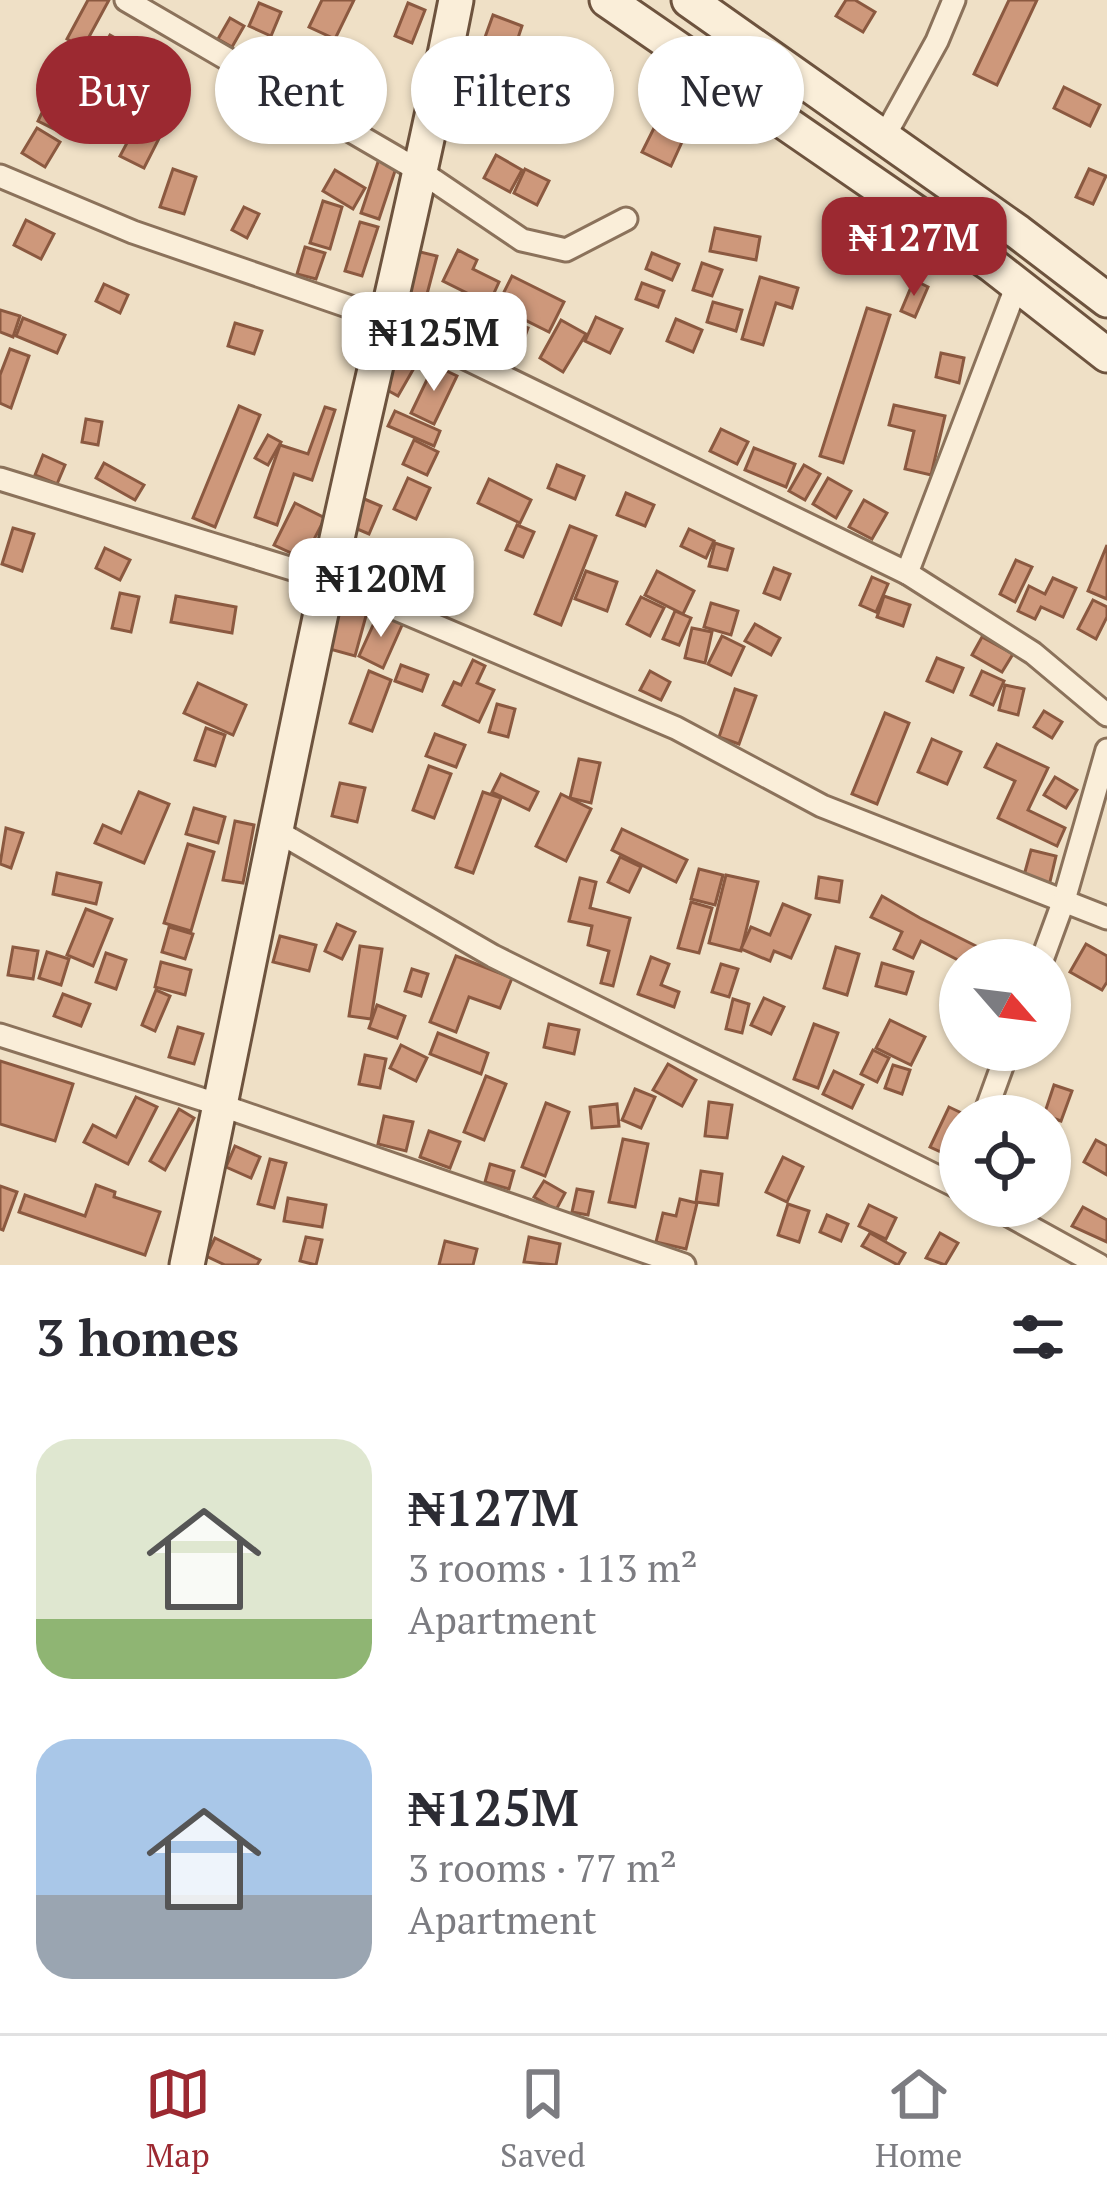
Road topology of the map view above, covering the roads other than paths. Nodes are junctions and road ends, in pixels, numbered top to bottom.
1 (126, 0) edge
2 (456, 0) edge
3 (607, 0) edge
4 (688, 0) edge
5 (954, 0) edge
6 (884, 137) junction
7 (422, 173) junction
8 (0, 176) edge
9 (626, 219) dead end
10 (1017, 285) junction
11 (1107, 300) edge
12 (385, 319) junction
13 (1107, 355) edge
14 (0, 479) edge
15 (907, 573) junction
16 (328, 580) junction
17 (1107, 715) edge
18 (1107, 750) edge
19 (275, 830) junction
20 (1064, 900) junction
21 (1107, 918) edge
22 (1050, 939) edge
23 (0, 1035) edge
24 (220, 1105) junction
25 (939, 1176) edge
26 (1030, 1227) edge
27 (187, 1265) edge
28 (684, 1265) edge
29 (1099, 1265) edge

1 - 7 street
2 - 7 street
3 - 10 street
4 - 6 street
5 - 6 street
6 - 11 street
7 - 9 street
7 - 12 street
8 - 12 street
10 - 13 street
10 - 15 street
12 - 15 street
12 - 16 street
14 - 16 street
15 - 17 street
16 - 19 street
16 - 20 street
18 - 20 street
19 - 24 street
19 - 25 street
20 - 21 street
20 - 22 street
23 - 24 street
24 - 27 street
24 - 28 street
26 - 29 street

